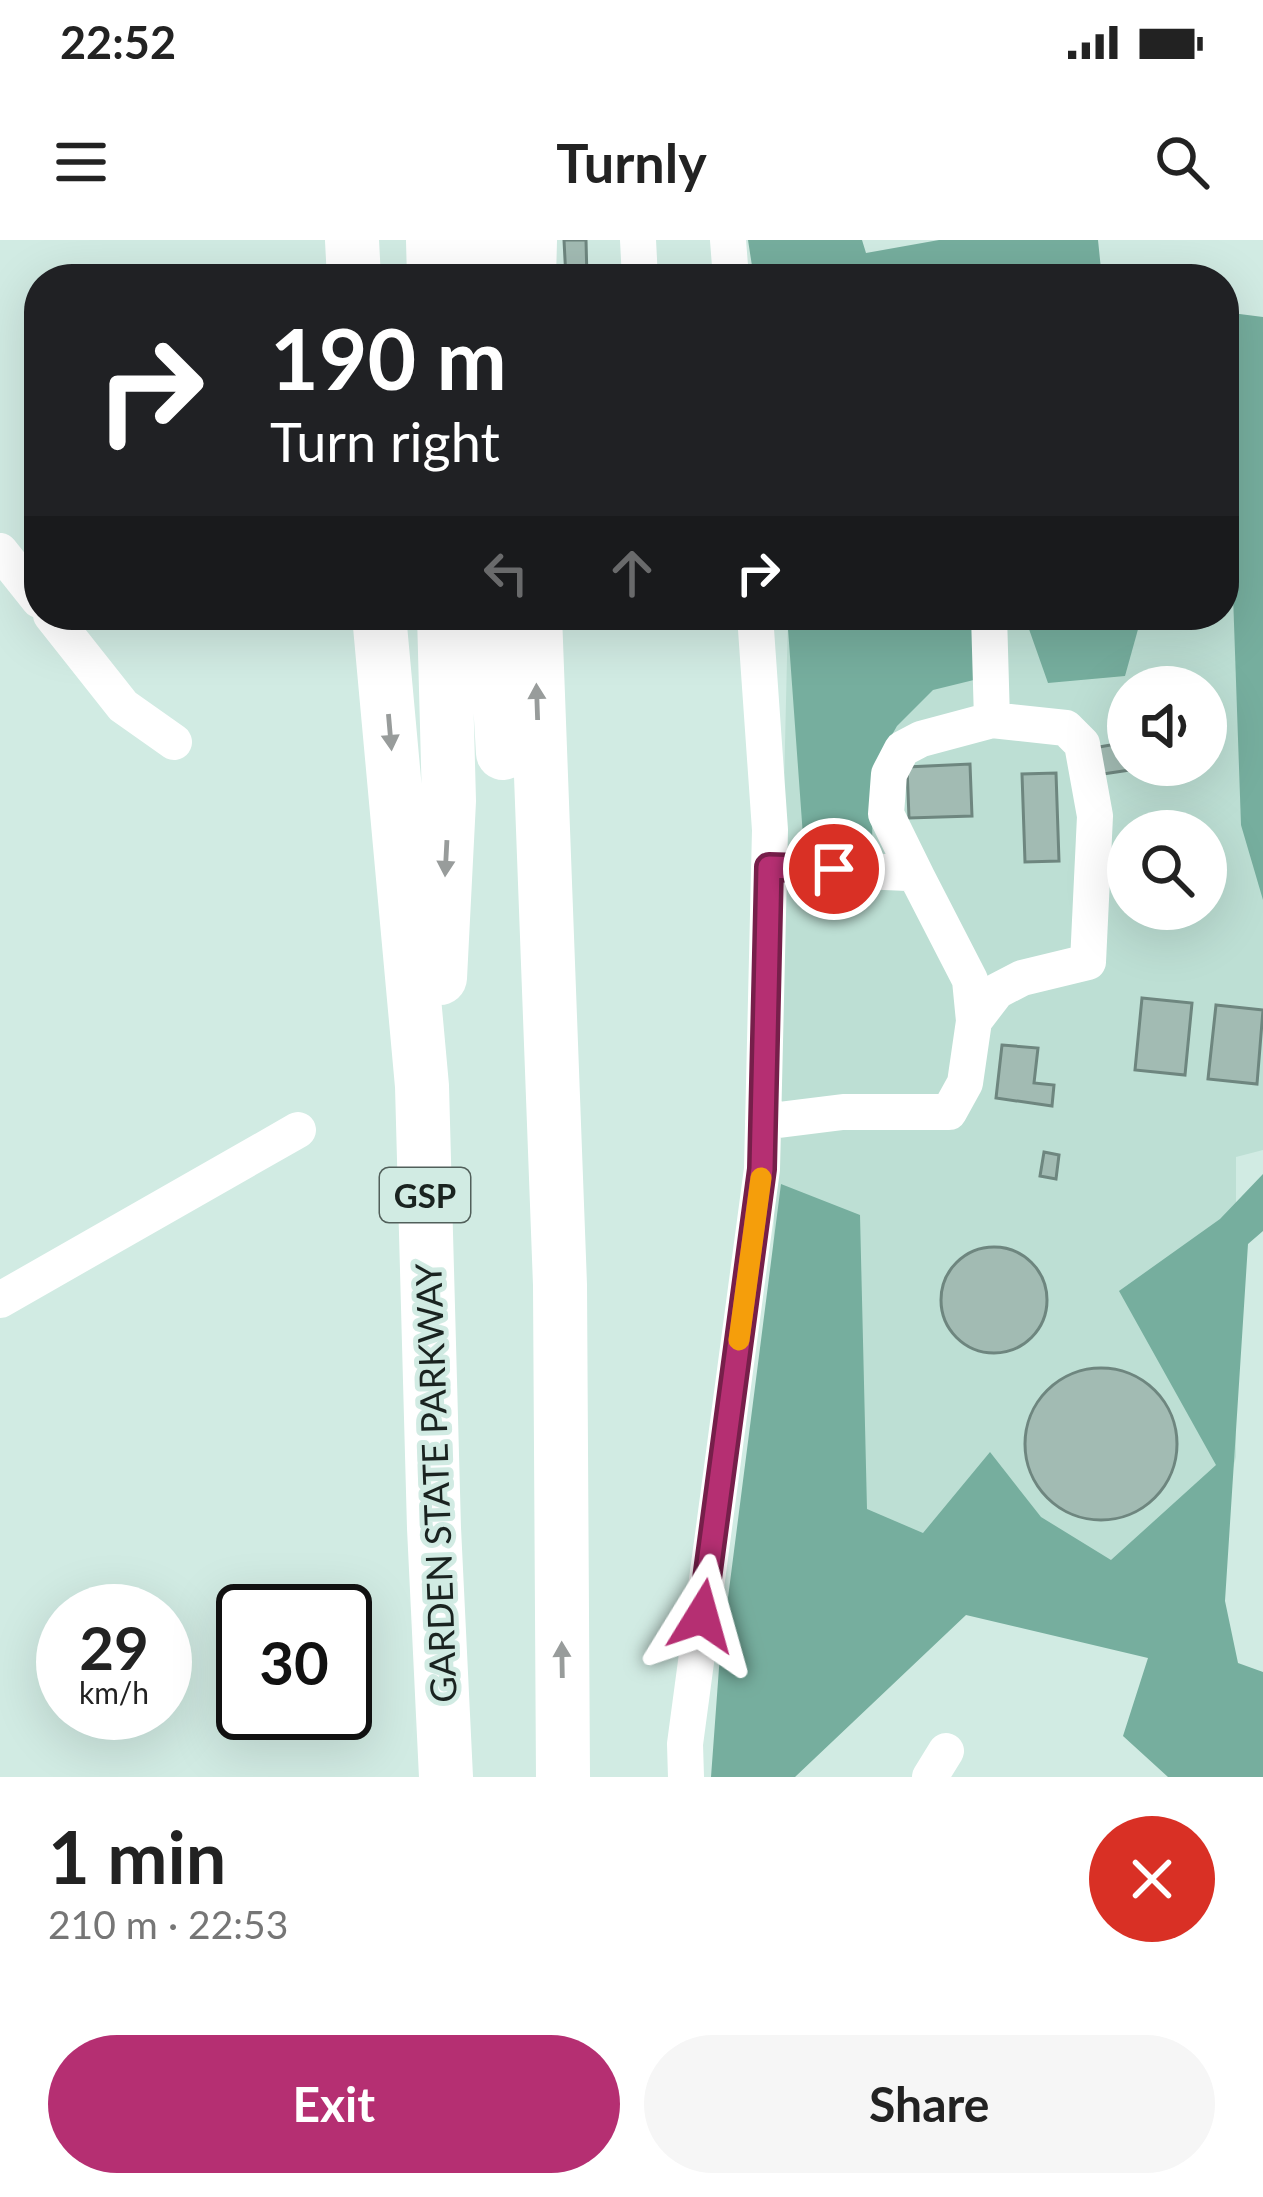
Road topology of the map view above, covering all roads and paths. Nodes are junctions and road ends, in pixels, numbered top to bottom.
1 (0, 551) edge
2 (24, 581) edge
3 (63, 630) edge
4 (380, 630) edge
5 (444, 630) edge
6 (527, 630) edge
7 (756, 630) edge
8 (989, 630) edge
9 (992, 720) junction
10 (175, 742) dead end
11 (769, 867) junction
12 (917, 877) junction
13 (974, 1021) junction
14 (763, 1122) junction
15 (298, 1130) dead end
16 (427, 1264) junction
17 (0, 1300) edge
18 (446, 1777) edge
19 (563, 1777) edge
20 (686, 1777) edge

1 - 2 street
3 - 10 street
4 -> 16 highway, GARDEN STATE PARKWAY / GSP
5 -> 16 highway
19 -> 6 highway
7 - 11 street
8 - 9 street
9 - 12 street
9 - 13 street
11 - 12 street
11 - 14 street
12 - 13 street
13 - 14 street
14 - 20 street
15 - 17 street
16 - 18 highway, GARDEN STATE PARKWAY / GSP

